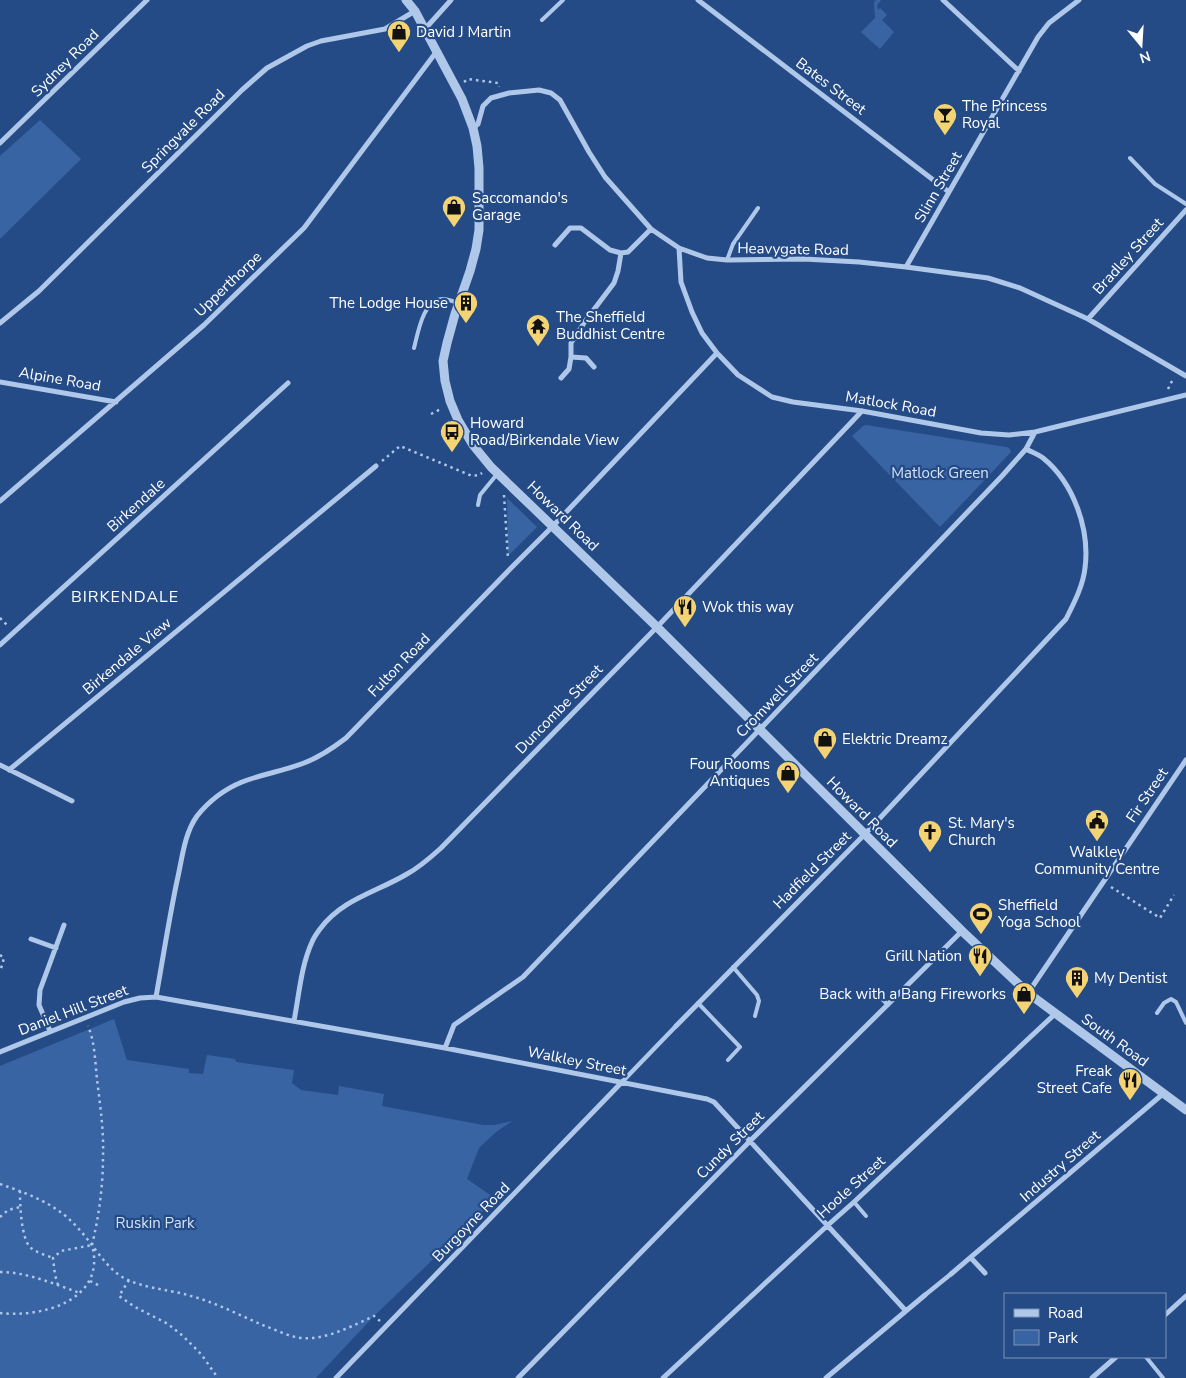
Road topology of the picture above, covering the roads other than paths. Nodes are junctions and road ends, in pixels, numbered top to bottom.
1 (147, 0) edge
2 (406, 0) edge
3 (451, 0) edge
4 (563, 0) edge
5 (698, 0) edge
6 (943, 0) edge
7 (1079, 0) edge
8 (415, 11) junction
9 (542, 20) dead end
10 (425, 29) junction
11 (437, 51) junction
12 (1019, 71) junction
13 (473, 128) junction
14 (0, 143) edge
15 (1130, 158) dead end
16 (949, 192) junction
17 (1186, 204) edge
18 (758, 208) dead end
19 (1186, 210) edge
20 (651, 229) junction
21 (555, 245) dead end
22 (679, 248) junction
23 (620, 253) junction
24 (727, 260) junction
25 (906, 267) junction
26 (459, 303) junction
27 (1088, 319) junction
28 (0, 323) edge
29 (414, 348) dead end
30 (718, 352) junction
31 (571, 357) junction
32 (594, 367) dead end
33 (1186, 376) edge
34 (561, 378) dead end
35 (0, 382) edge
36 (288, 383) dead end
37 (1186, 395) edge
38 (116, 402) junction
39 (862, 411) junction
40 (1035, 432) junction
41 (1026, 449) junction
42 (376, 466) road end
43 (495, 470) junction
44 (0, 501) edge
45 (478, 505) dead end
46 (553, 526) junction
47 (657, 627) junction
48 (0, 645) edge
49 (760, 730) junction
50 (1186, 760) edge
51 (0, 765) edge
52 (9, 770) junction
53 (72, 801) dead end
54 (865, 834) junction
55 (64, 924) dead end
56 (962, 931) junction
57 (31, 938) dead end
58 (56, 948) junction
59 (733, 968) junction
60 (1028, 993) junction
61 (156, 997) junction
62 (880, 997) dead end
63 (698, 1003) junction
64 (888, 1005) junction
65 (1157, 1012) dead end
66 (1056, 1013) junction
67 (755, 1016) dead end
68 (294, 1021) junction
69 (1186, 1023) edge
70 (676, 1026) joint
71 (50, 1032) junction
72 (445, 1048) junction
73 (0, 1052) edge
74 (728, 1060) dead end
75 (622, 1082) junction
76 (1164, 1093) junction
77 (1186, 1110) edge
78 (749, 1142) junction
79 (854, 1202) junction
80 (866, 1216) dead end
81 (828, 1225) junction
82 (971, 1258) junction
83 (985, 1273) dead end
84 (951, 1274) joint
85 (926, 1295) joint
86 (1186, 1296) edge
87 (906, 1311) junction
88 (1166, 1314) edge
89 (1115, 1358) edge
90 (1147, 1358) edge
91 (336, 1378) edge
92 (518, 1378) edge
93 (662, 1378) edge
94 (826, 1378) edge
95 (1092, 1378) edge
96 (1163, 1378) edge

1 - 14 street, Sydney Road
2 - 8 street, Howard Road
3 - 10 street
4 - 9 lane
5 - 16 street, Bates Street
6 - 12 street
7 - 12 street, Slinn Street
8 - 10 street, Howard Road
8 - 28 street, Springvale Road
10 - 11 street, Howard Road
11 - 13 street, Howard Road
11 - 38 street, Upperthorpe
12 - 16 street, Slinn Street
13 - 20 street, Heavygate Road
13 - 26 street, Howard Road
15 - 17 lane
16 - 25 street, Slinn Street
18 - 24 lane
19 - 27 street, Bradley Street
20 - 22 street, Heavygate Road
20 - 23 street
21 - 23 street
22 - 24 street, Heavygate Road
22 - 30 street, Matlock Road
23 - 31 street
24 - 25 street, Heavygate Road
25 - 27 street, Heavygate Road
26 - 29 lane
26 - 43 street, Howard Road
27 - 33 street, Heavygate Road
30 - 39 street, Matlock Road
30 - 46 street, Fulton Road
31 - 32 street
31 - 34 street
35 - 38 street, Alpine Road
36 - 48 street, Birkendale
37 - 40 street, Matlock Road
38 - 44 street, Upperthorpe
39 - 40 street, Matlock Road
39 - 47 street, Duncombe Street
40 - 41 street, Cromwell Street
41 - 49 street, Cromwell Street
41 - 54 street, Hadfield Street
42 - 52 street, Birkendale View
43 - 45 lane
43 - 46 street, Howard Road
46 - 47 street, Howard Road
46 - 61 street, Fulton Road
47 - 49 street, Howard Road
47 - 68 street, Duncombe Street
49 - 54 street, Howard Road
49 - 72 street, Cromwell Street
50 - 60 street, Fir Street
51 - 52 street
52 - 53 street
54 - 56 street, Howard Road
54 - 59 street, Hadfield Street
55 - 58 street
56 - 60 street, South Road
56 - 64 street, Cundy Street
57 - 58 street
58 - 71 street
59 - 63 street, Hadfield Street
59 - 67 lane
60 - 66 street, South Road
61 - 68 street, Walkley Street
61 - 71 street, Daniel Hill Street
62 - 64 lane
63 - 70 street, Hadfield Street
63 - 74 lane
64 - 78 street, Cundy Street
65 - 69 lane
66 - 76 street, South Road
66 - 79 street, Hoole Street
68 - 72 street, Walkley Street
70 - 75 street, Hadfield Street
71 - 73 street, Daniel Hill Street
72 - 75 street, Walkley Street
75 - 78 street, Walkley Street
75 - 91 street, Burgoyne Road
76 - 77 street, South Road
76 - 82 street, Industry Street
78 - 81 street, Walkley Street
78 - 92 street, Cundy Street
79 - 80 lane
79 - 81 street, Hoole Street
81 - 87 street, Walkley Street
81 - 93 street, Hoole Street
82 - 83 street
82 - 84 street, Industry Street
84 - 85 street, Industry Street
85 - 87 street, Industry Street
86 - 88 street
87 - 94 street, Industry Street
89 - 95 street
90 - 96 lane

